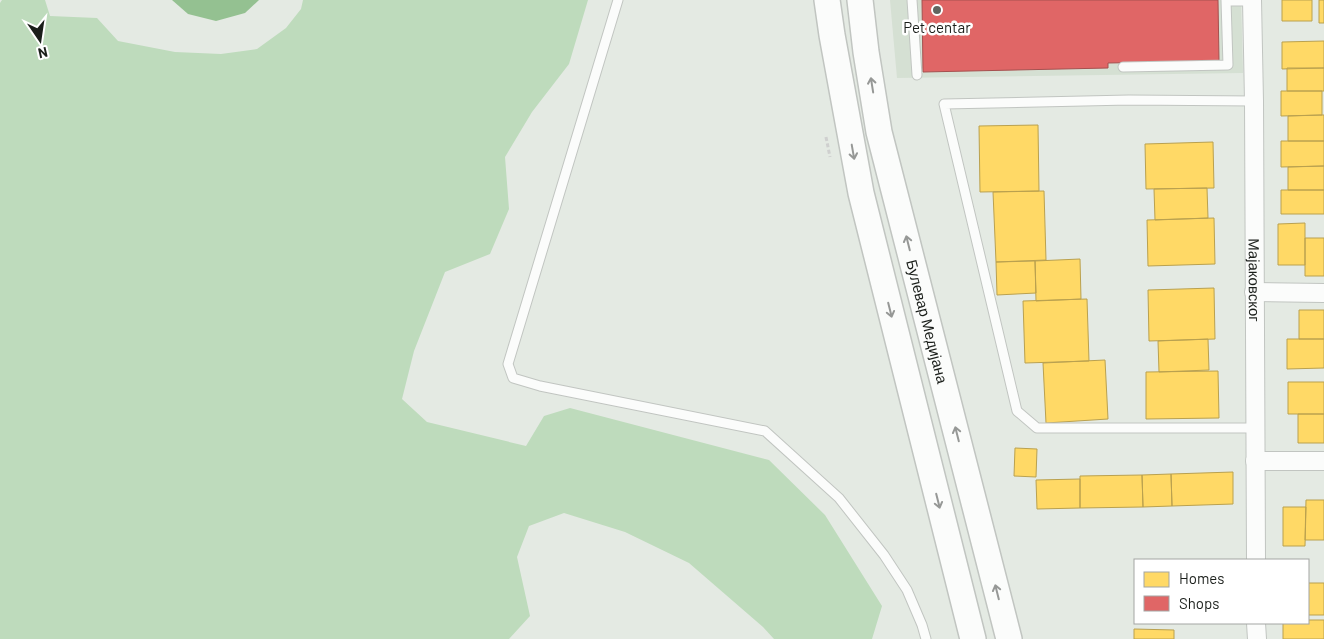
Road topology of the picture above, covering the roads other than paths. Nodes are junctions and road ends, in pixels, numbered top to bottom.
1 (618, 0) edge
2 (827, 0) edge
3 (860, 0) edge
4 (912, 0) edge
5 (1226, 0) edge
6 (1252, 0) edge
7 (1123, 67) dead end
8 (917, 75) dead end
9 (1254, 101) junction
10 (1254, 292) junction
11 (1324, 293) edge
12 (1255, 428) junction
13 (1255, 461) junction
14 (1324, 461) edge
15 (1256, 559) edge
16 (1256, 624) edge
17 (926, 639) edge
18 (973, 639) edge
19 (1009, 639) edge
20 (1257, 639) edge

1 - 17 lane
2 -> 18 main road
19 -> 3 main road, Булевар Медијана
4 - 8 lane
5 - 6 lane
5 - 7 lane
6 - 9 street, Мајаковског
9 - 10 street, Мајаковског
9 - 12 lane
10 - 11 street
10 - 12 street, Мајаковског
12 - 13 street, Мајаковског
13 - 14 street
13 - 15 street, Мајаковског
16 - 20 street

